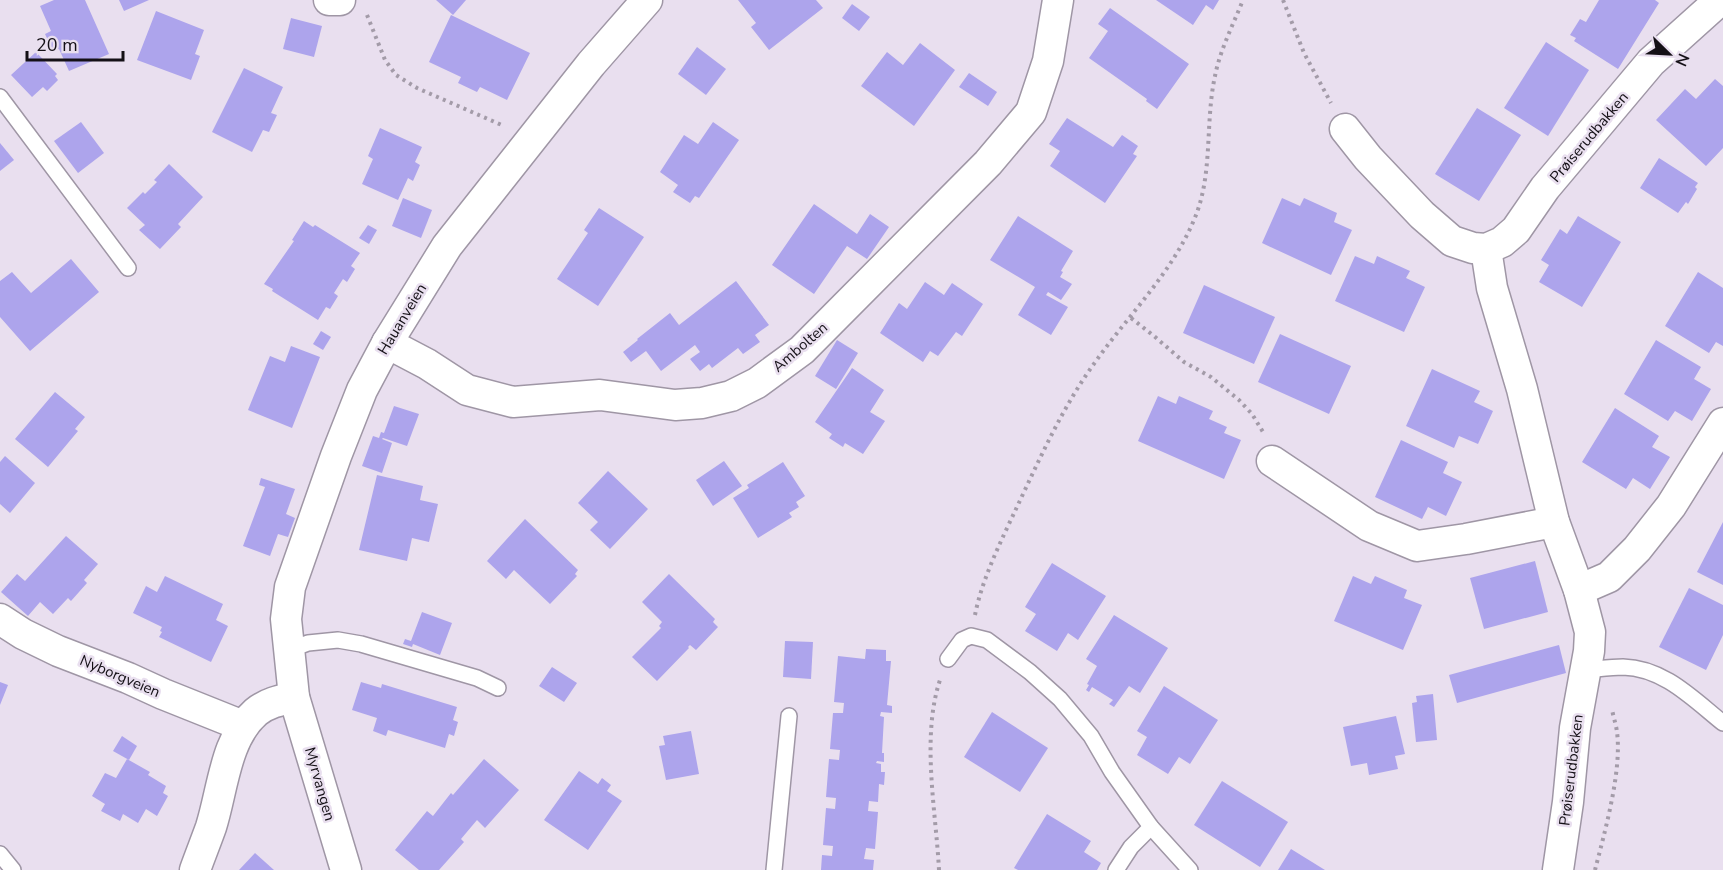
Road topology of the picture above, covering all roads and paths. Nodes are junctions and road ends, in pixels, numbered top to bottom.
1 (329, 0) edge
2 (647, 0) edge
3 (1058, 0) edge
4 (1244, 0) edge
5 (1283, 0) edge
6 (1720, 0) edge
7 (352, 4) edge
8 (0, 97) edge
9 (1344, 129) joint
10 (533, 137) junction
11 (1486, 249) junction
12 (128, 268) dead end
13 (1131, 318) junction
14 (387, 343) junction
15 (1723, 423) edge
16 (1272, 461) joint
17 (1554, 522) junction
18 (1579, 590) junction
19 (0, 619) edge
20 (971, 636) junction
21 (289, 650) junction
22 (948, 659) joint
23 (1591, 669) junction
24 (498, 688) dead end
25 (294, 697) junction
26 (789, 716) dead end
27 (1723, 723) edge
28 (243, 726) junction
29 (1151, 828) junction
30 (0, 854) edge
31 (13, 870) edge
32 (195, 870) edge
33 (346, 870) edge
34 (774, 870) edge
35 (939, 870) edge
36 (1116, 870) edge
37 (1190, 870) edge
38 (1558, 870) edge
39 (1595, 870) edge

1 - 7 street
2 - 10 street, Hauanveien
3 - 14 street, Ambolten
4 - 13 path
5 - 9 path
6 - 11 street, Prøiserudbakken
7 - 10 path
8 - 12 lane
9 - 11 street
10 - 14 street, Hauanveien
11 - 17 street, Prøiserudbakken
13 - 16 path
13 - 20 path
14 - 21 street, Hauanveien
15 - 18 street
16 - 17 street
17 - 18 street, Prøiserudbakken
18 - 23 street, Prøiserudbakken
19 - 28 street, Nyborgveien
20 - 22 lane
20 - 29 lane
21 - 24 lane
21 - 25 street, Hauanveien
22 - 35 path
23 - 27 lane
23 - 38 street, Prøiserudbakken
23 - 39 path
25 - 28 street
25 - 33 street, Myrvangen
26 - 34 lane
28 - 32 street
29 - 36 lane
29 - 37 lane
30 - 31 lane

